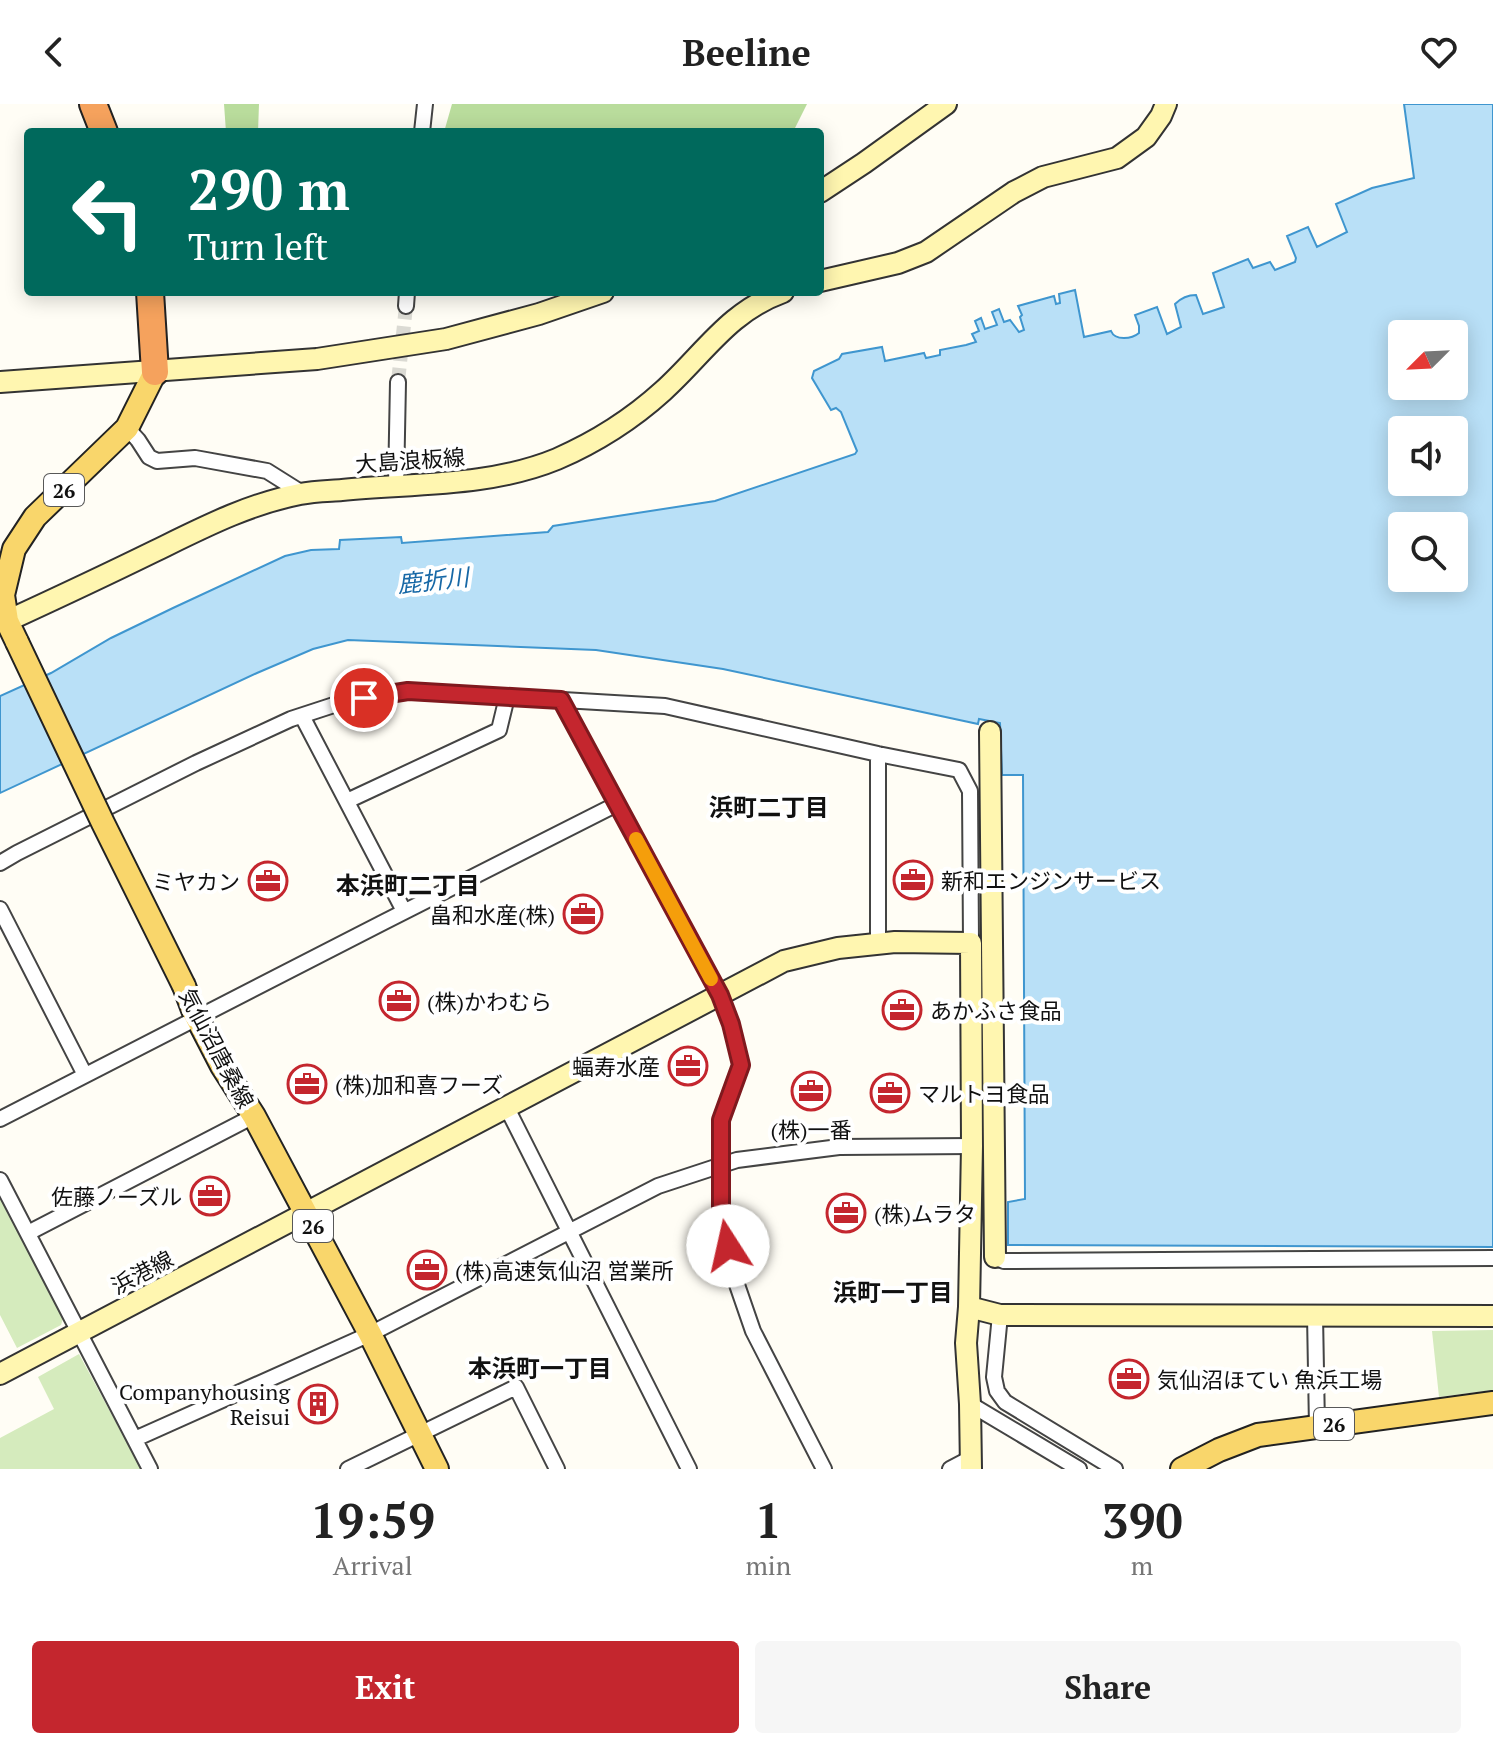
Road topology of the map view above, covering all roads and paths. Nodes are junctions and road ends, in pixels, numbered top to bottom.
1 (93, 104) edge
2 (425, 104) edge
3 (946, 104) edge
4 (1166, 104) edge
5 (102, 128) edge
6 (422, 128) edge
7 (824, 189) edge
8 (824, 280) edge
9 (150, 296) edge
10 (591, 296) edge
11 (773, 296) edge
12 (155, 372) junction
13 (0, 382) edge
14 (398, 382) tunnel mouth
15 (127, 428) junction
16 (396, 485) junction
17 (302, 493) junction
18 (4, 623) edge
19 (507, 697) junction
20 (561, 700) junction
21 (302, 716) junction
22 (990, 732) dead end
23 (878, 754) junction
24 (347, 801) junction
25 (617, 804) junction
26 (0, 863) edge
27 (0, 909) edge
28 (404, 911) junction
29 (971, 943) junction
30 (878, 944) junction
31 (720, 995) junction
32 (197, 1017) junction
33 (85, 1075) junction
34 (507, 1108) junction
35 (254, 1116) junction
36 (0, 1119) edge
37 (972, 1146) junction
38 (721, 1165) junction
39 (0, 1180) edge
40 (306, 1212) junction
41 (569, 1232) junction
42 (28, 1233) junction
43 (995, 1257) joint
44 (1493, 1258) edge
45 (969, 1307) junction
46 (1000, 1315) junction
47 (1315, 1315) junction
48 (1493, 1316) edge
49 (79, 1332) junction
50 (370, 1334) junction
51 (0, 1374) edge
52 (1493, 1403) edge
53 (970, 1404) junction
54 (1317, 1427) junction
55 (419, 1434) junction
56 (135, 1439) junction
57 (971, 1464) edge
58 (150, 1469) edge
59 (348, 1469) edge
60 (437, 1469) edge
61 (557, 1469) edge
62 (689, 1469) edge
63 (824, 1469) edge
64 (950, 1469) edge
65 (1079, 1469) edge
66 (1115, 1469) edge
67 (1182, 1469) edge

1 - 5 highway
2 - 6 street
3 - 7 street
4 - 8 street
9 - 12 highway
10 - 12 street
11 - 16 street, 大島浪板線
12 - 13 street
12 - 15 main road, 気仙沼唐桑線 / 26
14 - 16 street
15 - 17 street
15 - 18 main road, 気仙沼唐桑線 / 26
16 - 17 street, 大島浪板線
17 - 18 street, 大島浪板線
18 - 32 main road, 気仙沼唐桑線 / 26, bridge
19 - 20 street
19 - 21 street
19 - 24 street
20 - 23 street
20 - 25 street
21 - 24 street
21 - 26 street
22 - 43 street
23 - 29 street
23 - 30 street
24 - 28 street
25 - 28 street
25 - 31 street
27 - 33 street
28 - 32 street
29 - 30 street, 浜港線
29 - 37 street
30 - 31 street, 浜港線
31 - 34 street, 浜港線
31 - 38 street
32 - 33 street
32 - 35 main road, 気仙沼唐桑線 / 26
33 - 36 street
34 - 40 street, 浜港線
34 - 41 street
35 - 40 main road, 気仙沼唐桑線 / 26
35 - 42 street
37 - 38 street
37 - 45 street
38 - 41 street
38 - 63 street
39 - 42 street
40 - 49 street, 浜港線
40 - 50 main road, 気仙沼唐桑線 / 26
41 - 50 street
41 - 62 street
42 - 49 street
43 - 44 street
45 - 46 street
45 - 53 street
46 - 47 street
46 - 66 street
47 - 48 street
47 - 54 street
49 - 51 street, 浜港線
49 - 56 street
50 - 55 main road, 気仙沼唐桑線 / 26
50 - 56 street
52 - 54 main road, 26
53 - 57 street
53 - 65 street
54 - 67 main road, 26
55 - 59 street
55 - 60 main road, 気仙沼唐桑線 / 26
55 - 61 street
56 - 58 street
57 - 64 street

